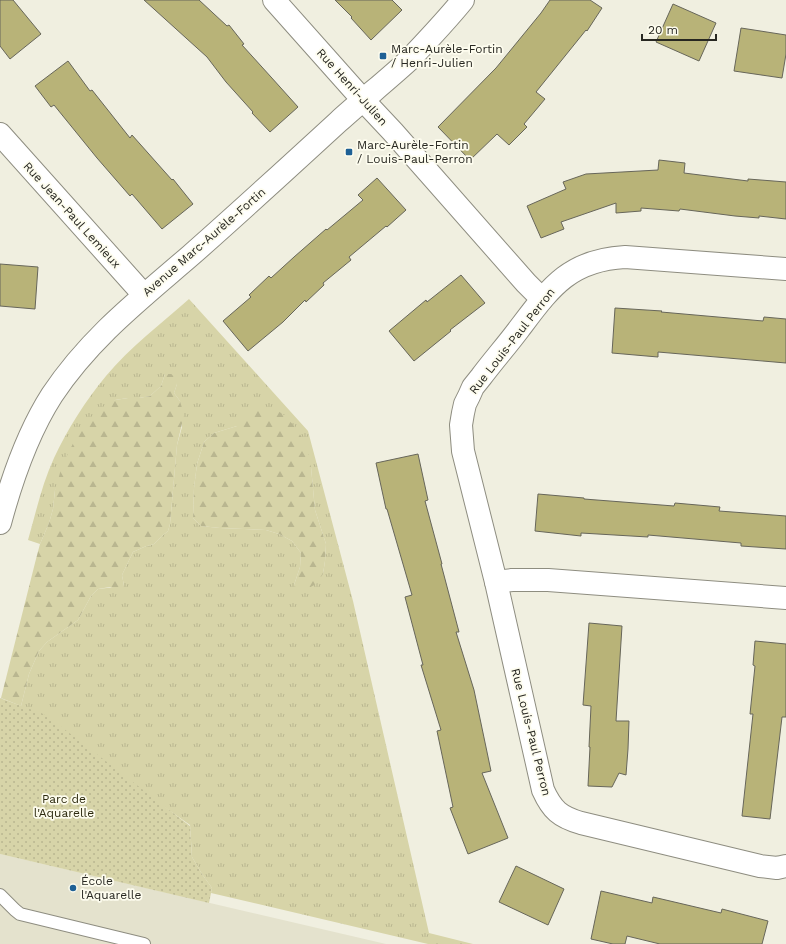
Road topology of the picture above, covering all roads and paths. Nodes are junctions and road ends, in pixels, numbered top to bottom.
1 (274, 0) edge
2 (463, 0) edge
3 (363, 100) junction
4 (0, 134) edge
5 (786, 270) edge
6 (144, 295) junction
7 (542, 298) junction
8 (0, 523) edge
9 (496, 582) junction
10 (786, 598) edge
11 (786, 866) edge
12 (0, 895) edge
13 (144, 944) edge

1 - 3 street, Rue Henri-Julien
2 - 3 street, Avenue Marc-Aurèle-Fortin
3 - 6 street, Avenue Marc-Aurèle-Fortin
3 - 7 street, Rue Henri-Julien
4 - 6 street, Rue Jean-Paul Lemieux
5 - 7 street, Rue Louis-Paul Perron
6 - 8 street, Avenue Marc-Aurèle-Fortin
7 - 9 street, Rue Louis-Paul Perron
9 - 10 street
9 - 11 street, Rue Louis-Paul Perron
12 - 13 lane

